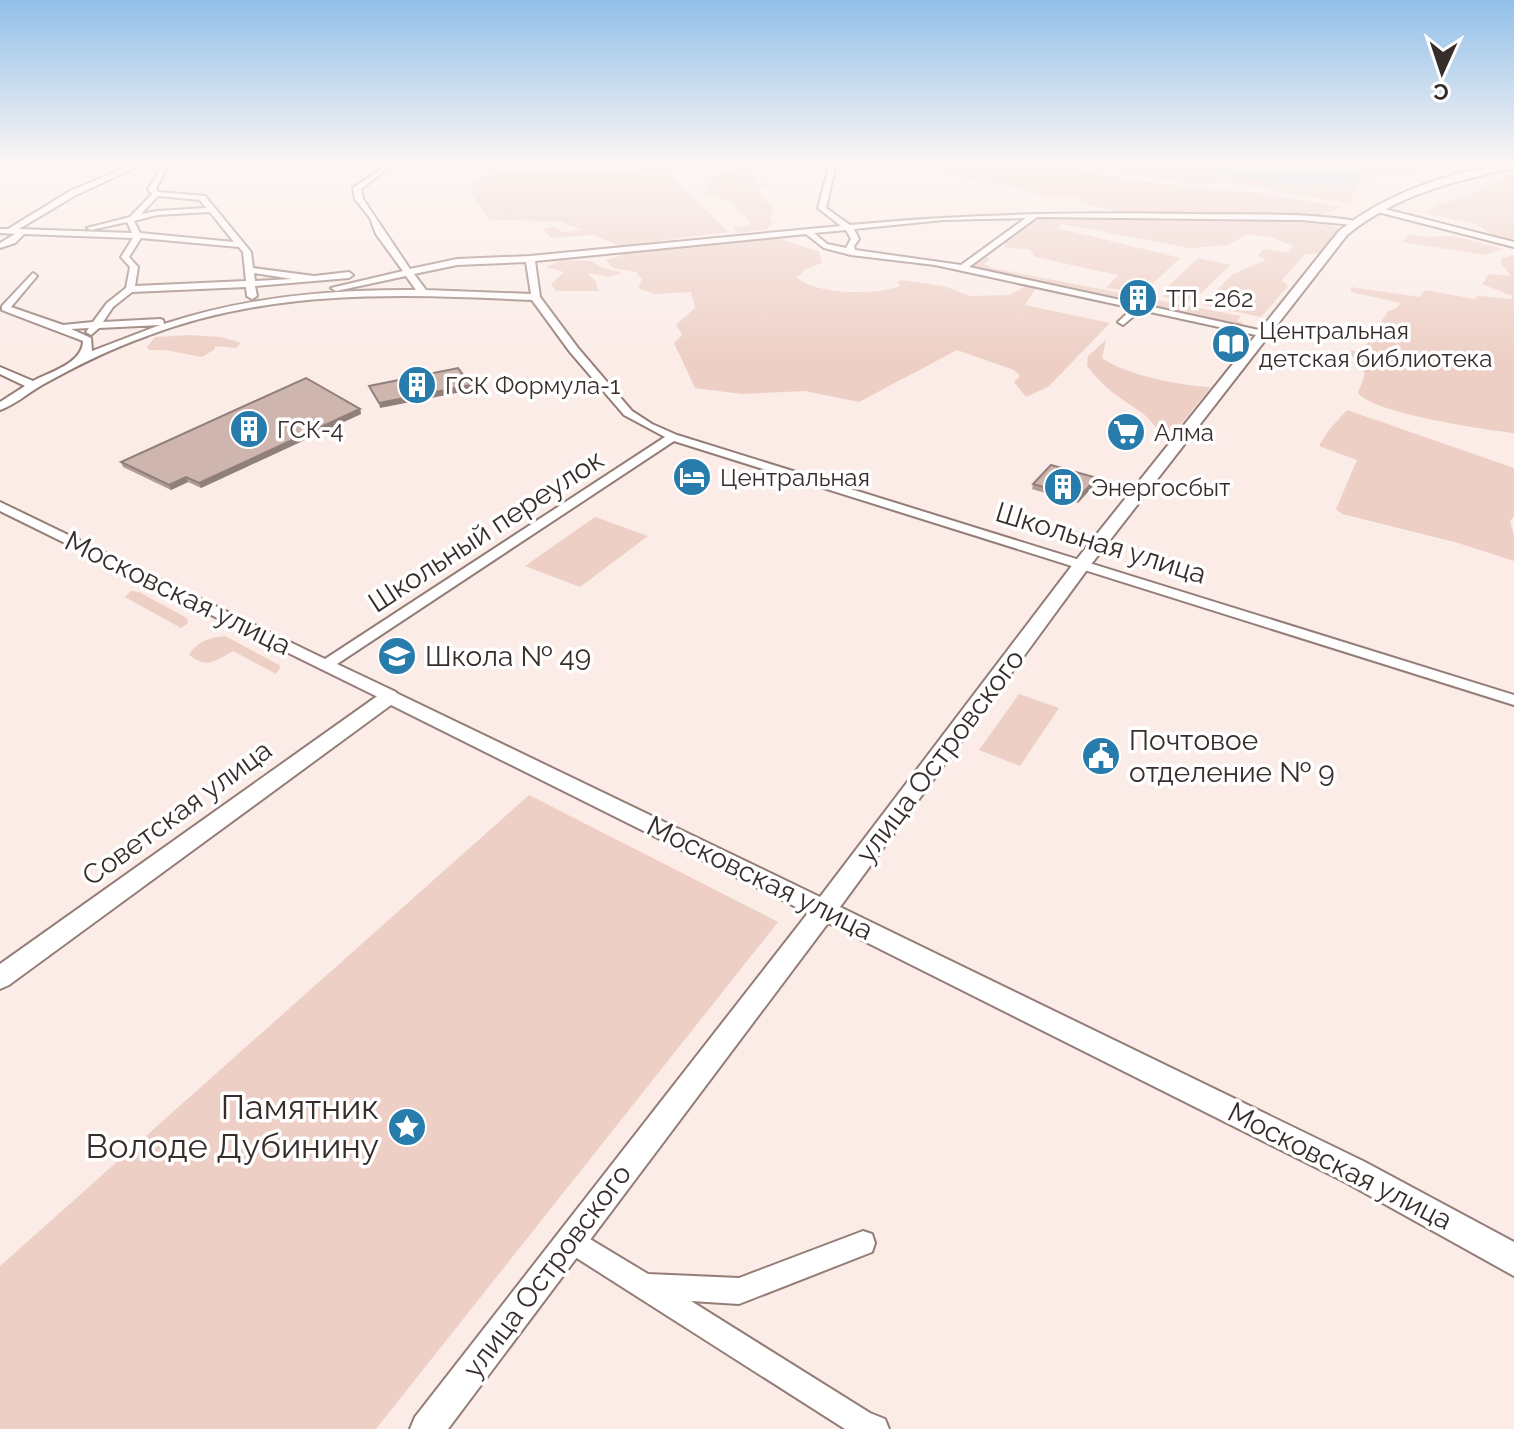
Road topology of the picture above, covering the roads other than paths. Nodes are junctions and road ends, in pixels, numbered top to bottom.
1 (79, 230) edge
2 (135, 230) edge
3 (227, 230) edge
4 (378, 230) edge
5 (832, 230) edge
6 (851, 230) edge
7 (1014, 230) edge
8 (1348, 230) edge
9 (1456, 230) edge
10 (5, 231) edge
11 (22, 232) junction
12 (809, 233) junction
13 (59, 234) junction
14 (138, 236) junction
15 (240, 245) junction
16 (1514, 245) edge
17 (0, 246) edge
18 (851, 252) junction
19 (568, 254) junction
20 (530, 259) junction
21 (457, 262) junction
22 (962, 268) junction
23 (251, 270) junction
24 (408, 270) junction
25 (394, 273) junction
26 (353, 274) junction
27 (33, 276) dead end
28 (300, 277) junction
29 (314, 279) junction
30 (252, 286) junction
31 (130, 289) junction
32 (424, 294) junction
33 (307, 296) junction
34 (535, 297) junction
35 (252, 305) junction
36 (1139, 307) junction
37 (2, 308) edge
38 (185, 321) junction
39 (1123, 322) dead end
40 (62, 326) junction
41 (94, 326) junction
42 (1265, 334) junction
43 (88, 340) junction
44 (121, 340) junction
45 (82, 359) junction
46 (0, 370) edge
47 (32, 385) junction
48 (0, 407) edge
49 (673, 437) junction
50 (0, 506) edge
51 (1083, 563) junction
52 (326, 665) junction
53 (390, 696) junction
54 (1514, 700) edge
55 (824, 911) junction
56 (0, 978) edge
57 (570, 1239) junction
58 (863, 1243) dead end
59 (1514, 1260) edge
60 (645, 1286) junction
61 (427, 1429) edge
62 (875, 1429) edge

1 - 13 street
2 - 14 street
3 - 15 street
4 - 24 street
5 - 12 street
6 - 18 street
7 - 22 street
8 - 42 main road, улица Островского
9 - 16 street
10 - 11 street
11 - 13 street
11 - 17 street
12 - 18 street
12 - 19 street
13 - 14 street
14 - 15 street
14 - 31 street
15 - 23 street
18 - 22 street
19 - 20 street
19 - 21 street
20 - 21 street
20 - 34 street
21 - 24 street
22 - 36 street
23 - 28 street
23 - 30 street
24 - 25 street
24 - 32 street
25 - 26 street
25 - 33 street
26 - 28 street
26 - 29 street
27 - 37 street
28 - 29 street
29 - 30 street
30 - 31 street
30 - 35 street
31 - 41 street
32 - 33 street
32 - 34 street
33 - 35 street
34 - 49 street, Школьная улица
35 - 38 street
36 - 39 street
36 - 42 street
37 - 40 street
38 - 41 street
38 - 44 street
40 - 41 street
40 - 43 street
41 - 43 street
42 - 51 main road, улица Островского
43 - 44 street
43 - 45 street
44 - 45 street
45 - 47 street
46 - 47 street
47 - 48 street
49 - 51 street, Школьная улица
49 - 52 street, Школьный переулок
50 - 52 street, Московская улица
51 - 54 street, Школьная улица
51 - 55 main road, улица Островского
52 - 53 street, Московская улица
53 - 55 main road, Московская улица
53 - 56 main road, Советская улица
55 - 57 main road, улица Островского
55 - 59 main road, Московская улица
57 - 60 street
57 - 61 main road, улица Островского
58 - 60 street
60 - 62 street

